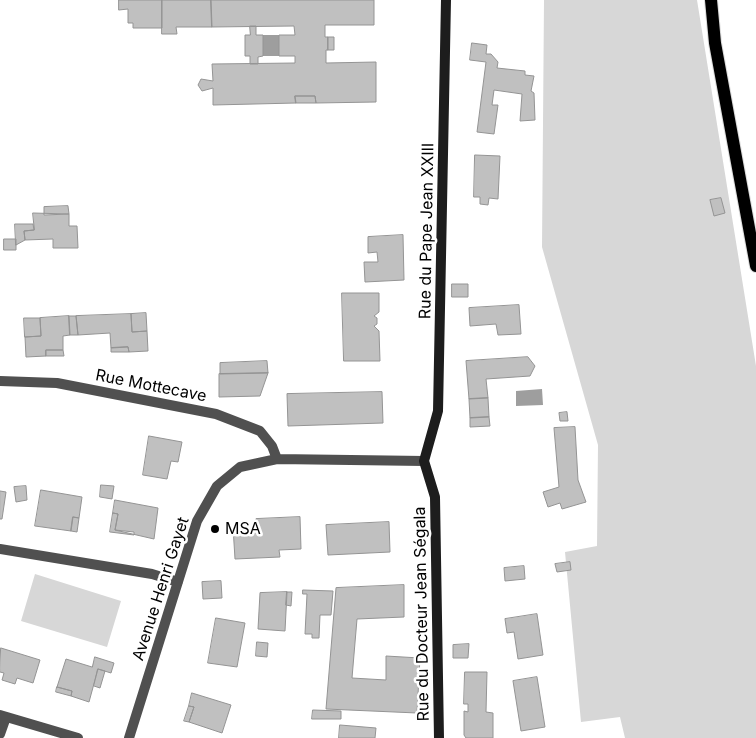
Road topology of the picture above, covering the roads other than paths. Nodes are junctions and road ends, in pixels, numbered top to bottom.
1 (446, 0) edge
2 (711, 0) edge
3 (756, 266) edge
4 (0, 381) edge
5 (277, 459) junction
6 (424, 461) junction
7 (0, 549) edge
8 (178, 582) junction
9 (3, 716) edge
10 (0, 734) edge
11 (78, 738) edge
12 (129, 738) edge
13 (439, 738) edge

1 - 6 street, Rue du Pape Jean XXIII
2 - 3 main road
4 - 5 street, Rue Mottecave
5 - 6 street, Avenue Henri Gayet
5 - 8 street, Avenue Henri Gayet
6 - 13 street, Rue du Docteur Jean Ségala
7 - 8 street
8 - 12 street, Avenue Henri Gayet
9 - 10 street
9 - 11 street

